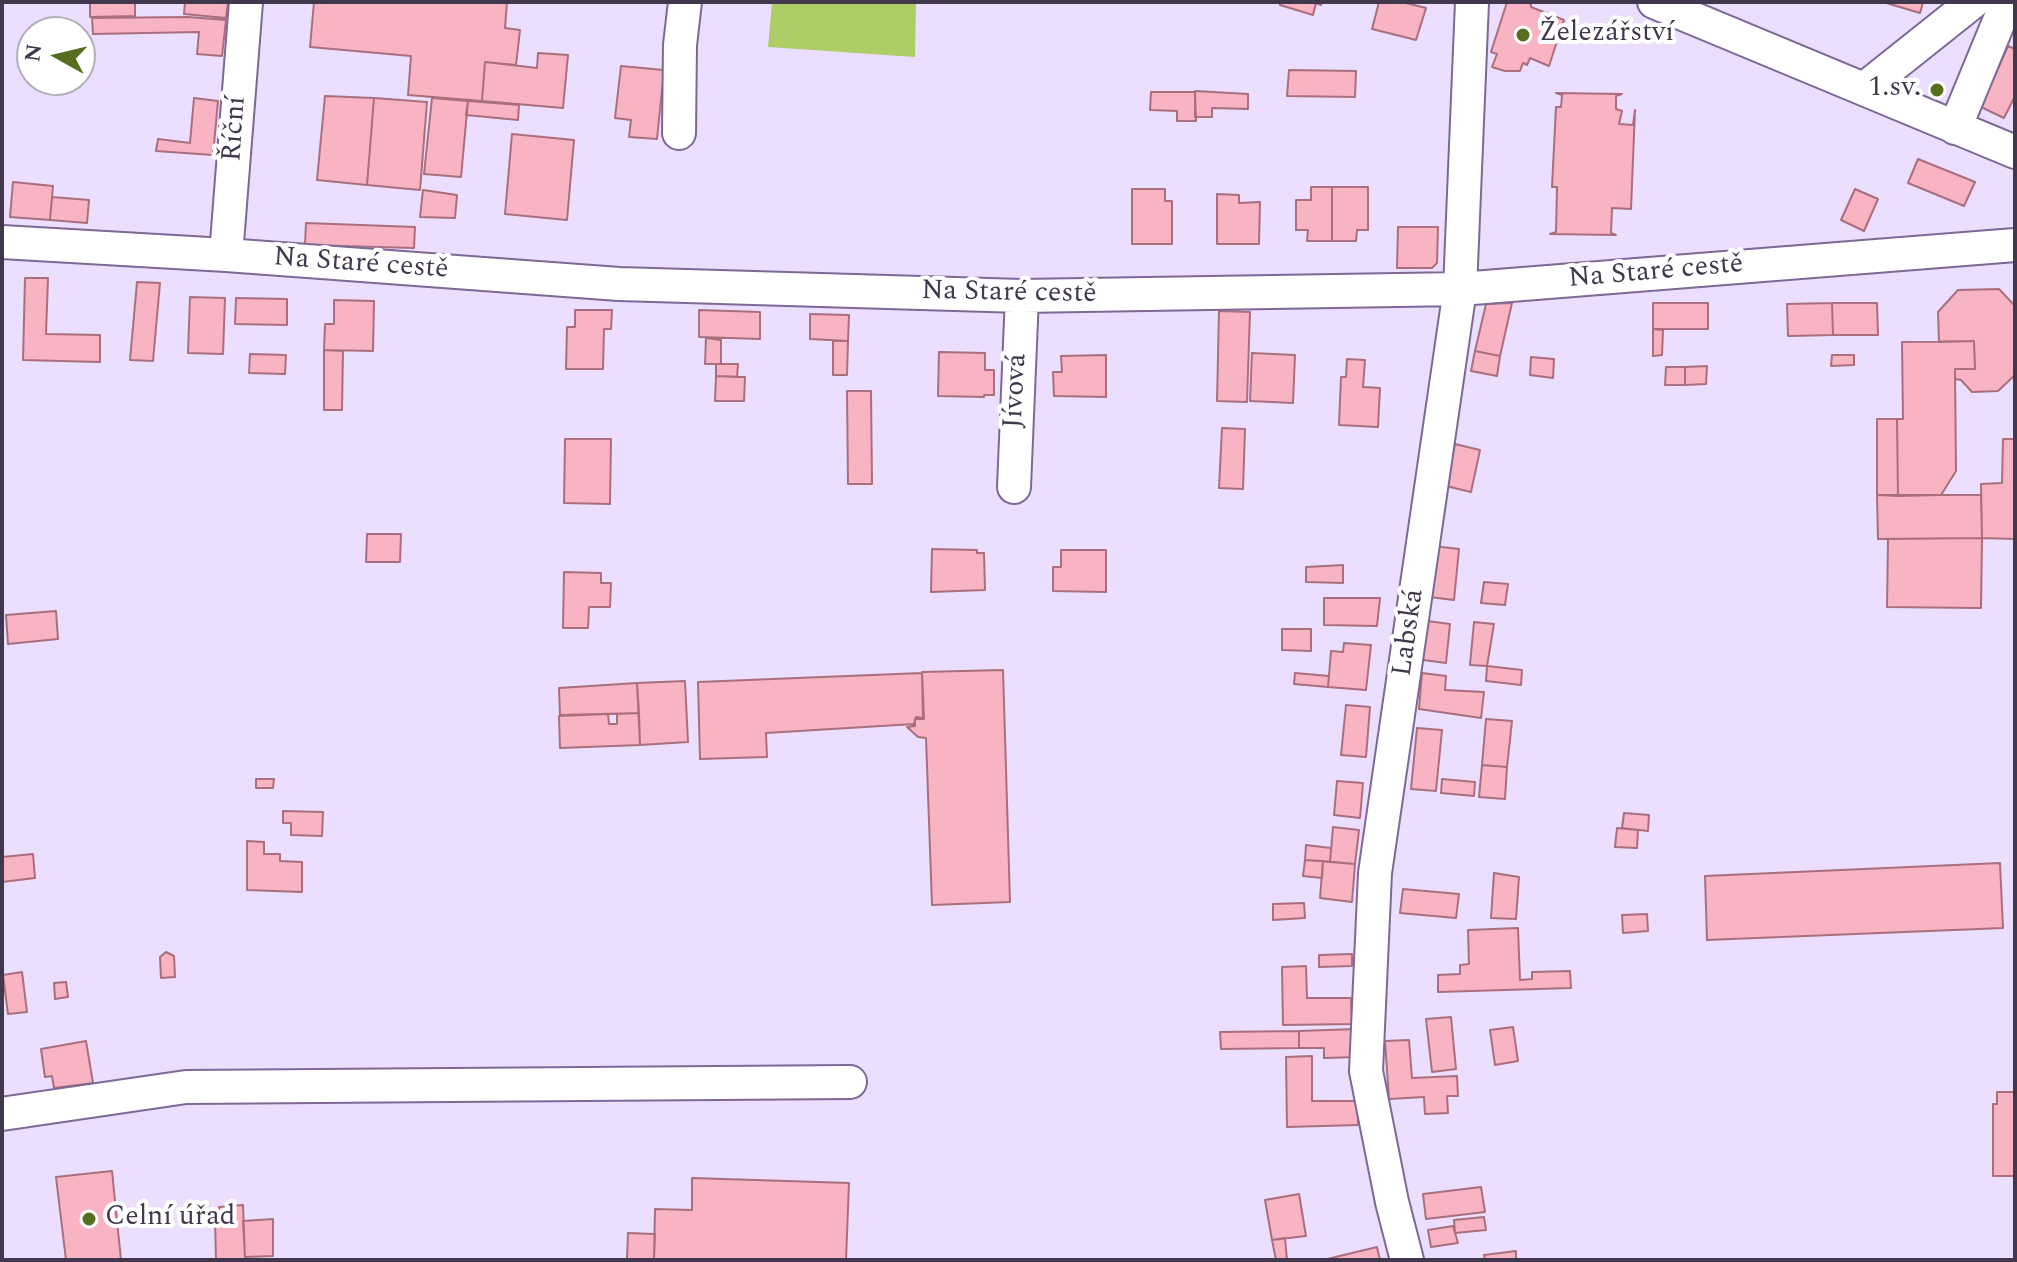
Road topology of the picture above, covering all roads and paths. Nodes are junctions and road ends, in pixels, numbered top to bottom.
1 (246, 2) edge
2 (685, 2) edge
3 (1472, 2) edge
4 (1654, 2) edge
5 (1973, 2) edge
6 (2007, 2) edge
7 (1865, 88) junction
8 (1955, 128) junction
9 (679, 133) dead end
10 (2015, 152) edge
11 (2, 242) edge
12 (2015, 245) edge
13 (226, 255) junction
14 (1460, 289) junction
15 (1022, 296) junction
16 (1014, 487) dead end
17 (850, 1082) dead end
18 (2, 1114) edge
19 (1407, 1260) edge

1 - 13 street, Říční
2 - 9 street
3 - 14 street, Labská
4 - 7 street
5 - 7 street
6 - 8 street
7 - 8 street
8 - 10 street
11 - 13 street, Na Staré cestě
12 - 14 street, Na Staré cestě
13 - 15 street, Na Staré cestě
14 - 15 street, Na Staré cestě
14 - 19 street, Labská
15 - 16 street, Jívová
17 - 18 street

